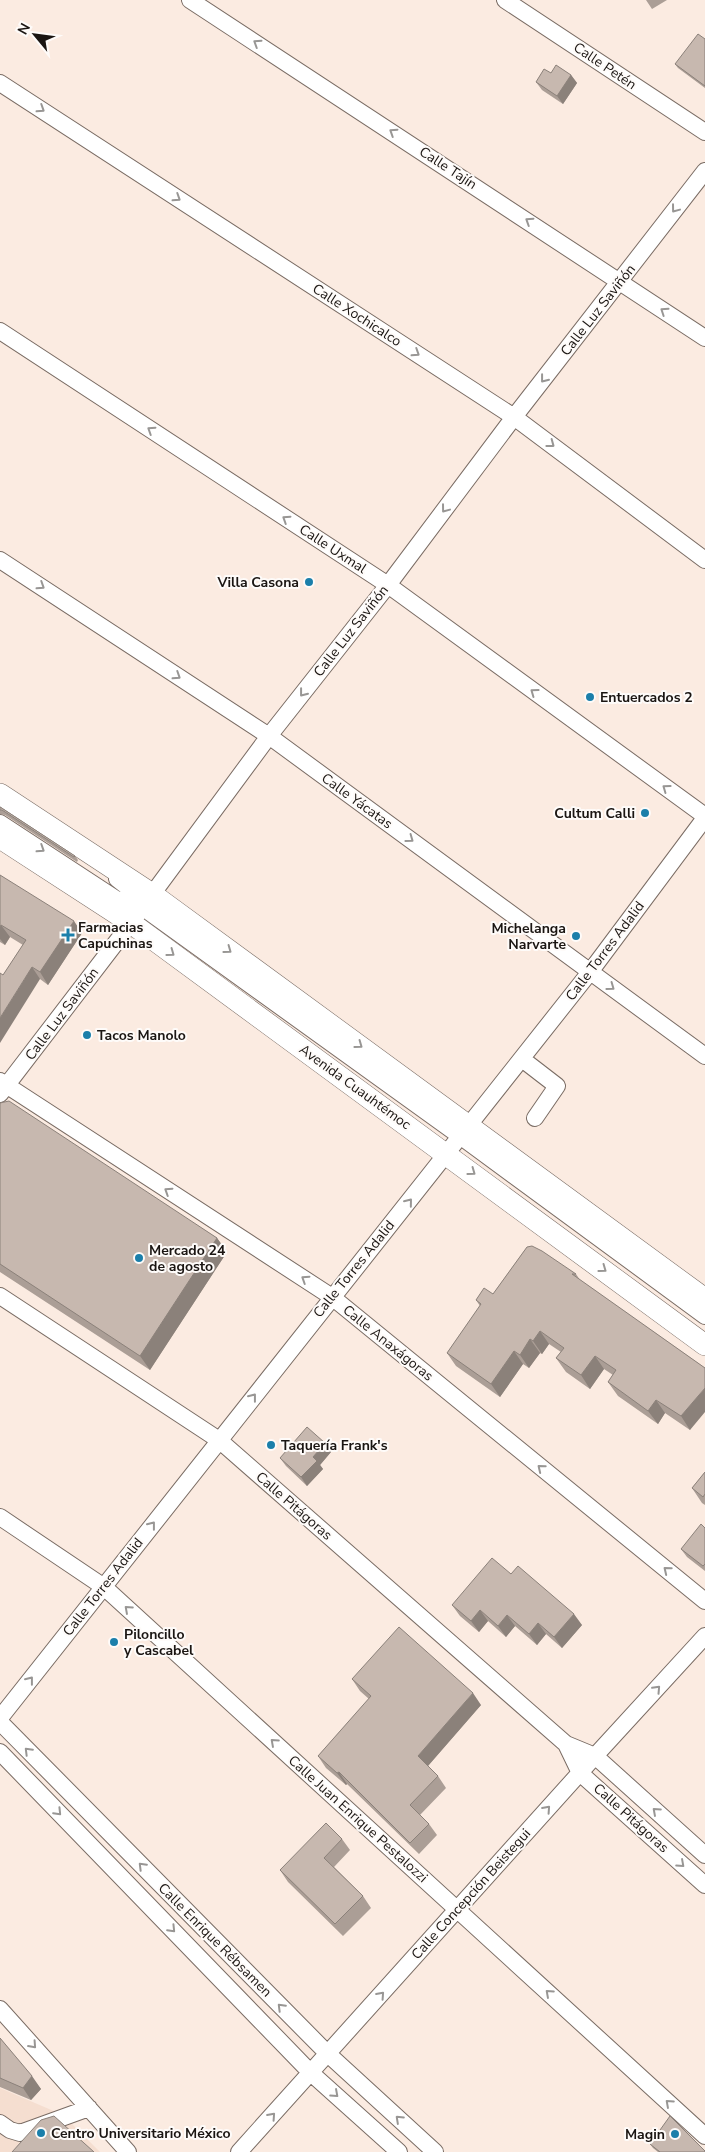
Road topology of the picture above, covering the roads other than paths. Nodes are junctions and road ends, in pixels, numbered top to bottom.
1 (190, 0) edge
2 (505, 0) edge
3 (0, 83) edge
4 (705, 132) edge
5 (705, 171) edge
6 (621, 281) junction
7 (0, 331) edge
8 (705, 338) edge
9 (514, 417) junction
10 (0, 560) edge
11 (705, 560) edge
12 (388, 585) junction
13 (269, 736) junction
14 (0, 794) edge
15 (0, 802) edge
16 (705, 817) edge
17 (0, 823) edge
18 (0, 838) edge
19 (142, 908) junction
20 (590, 972) junction
21 (705, 1056) edge
22 (522, 1059) junction
23 (2, 1087) edge
24 (535, 1118) dead end
25 (465, 1131) junction
26 (447, 1154) junction
27 (0, 1296) edge
28 (332, 1297) junction
29 (705, 1298) edge
30 (705, 1316) edge
31 (705, 1345) edge
32 (219, 1440) junction
33 (0, 1517) edge
34 (104, 1586) junction
35 (705, 1601) edge
36 (705, 1636) edge
37 (0, 1718) edge
38 (0, 1722) edge
39 (566, 1744) junction
40 (0, 1752) edge
41 (594, 1756) junction
42 (580, 1773) junction
43 (705, 1855) edge
44 (705, 1885) edge
45 (163, 1887) junction
46 (147, 1904) junction
47 (457, 1910) junction
48 (260, 1985) junction
49 (243, 2002) junction
50 (0, 2008) edge
51 (328, 2054) junction
52 (311, 2072) junction
53 (89, 2108) junction
54 (0, 2123) edge
55 (705, 2136) edge
56 (128, 2152) edge
57 (239, 2152) edge
58 (399, 2152) edge
59 (435, 2152) edge

6 -> 1 street, Calle Tajín
2 - 4 street, Calle Petén
3 -> 9 street, Calle Xochicalco
5 -> 6 street, Calle Luz Saviñón
8 -> 6 street, Calle Tajín
6 -> 9 street, Calle Luz Saviñón
12 -> 7 street, Calle Uxmal
9 -> 11 street, Calle Xochicalco
9 -> 12 street, Calle Luz Saviñón
10 -> 13 street, Calle Yácatas
12 -> 13 street, Calle Luz Saviñón
16 -> 12 street, Calle Uxmal
13 - 19 street, Calle Luz Saviñón
13 -> 20 street, Calle Yácatas
14 - 19 main road, Avenida Cuauhtémoc
15 - 19 street
16 - 20 street, Calle Torres Adalid
17 -> 19 street
18 - 19 main road, Avenida Cuauhtémoc
19 - 23 street, Calle Luz Saviñón
19 - 25 main road, Avenida Cuauhtémoc
19 -> 26 main road, Avenida Cuauhtémoc
20 -> 21 street, Calle Yácatas
20 - 22 street, Calle Torres Adalid
22 - 24 street
22 - 25 street, Calle Torres Adalid
28 -> 23 street, Calle Anaxágoras
25 - 26 street, Calle Torres Adalid
25 - 29 main road, Avenida Cuauhtémoc
25 - 30 street
28 -> 26 street, Calle Torres Adalid
26 -> 31 main road, Avenida Cuauhtémoc
27 - 32 street, Calle Pitágoras
32 -> 28 street, Calle Torres Adalid
35 -> 28 street, Calle Anaxágoras
34 -> 32 street, Calle Torres Adalid
32 - 39 street, Calle Pitágoras
33 - 34 street, Calle Juan Enrique Pestalozzi
37 -> 34 street, Calle Torres Adalid
47 -> 34 street, Calle Juan Enrique Pestalozzi
41 -> 36 street, Calle Concepción Beistegui
45 -> 38 street, Calle Enrique Rébsamen
39 - 41 street, Calle Pitágoras
39 - 42 street, Calle Pitágoras
40 -> 46 street, Calle Enrique Rébsamen
41 - 42 street, Calle Concepción Beistegui
43 -> 41 street, Calle Pitágoras
42 -> 44 street, Calle Pitágoras
47 -> 42 street, Calle Concepción Beistegui
45 - 46 street
45 - 48 street, Calle Enrique Rébsamen
46 -> 49 street, Calle Enrique Rébsamen
51 -> 47 street, Calle Concepción Beistegui
55 -> 47 street, Calle Juan Enrique Pestalozzi
48 - 49 street
51 -> 48 street, Calle Enrique Rébsamen
49 - 52 street, Calle Enrique Rébsamen
50 -> 53 street
51 - 52 street, Calle Concepción Beistegui
59 -> 51 street, Calle Enrique Rébsamen
57 -> 52 street, Calle Concepción Beistegui
52 -> 58 street, Calle Enrique Rébsamen
53 - 54 street
53 - 56 street

